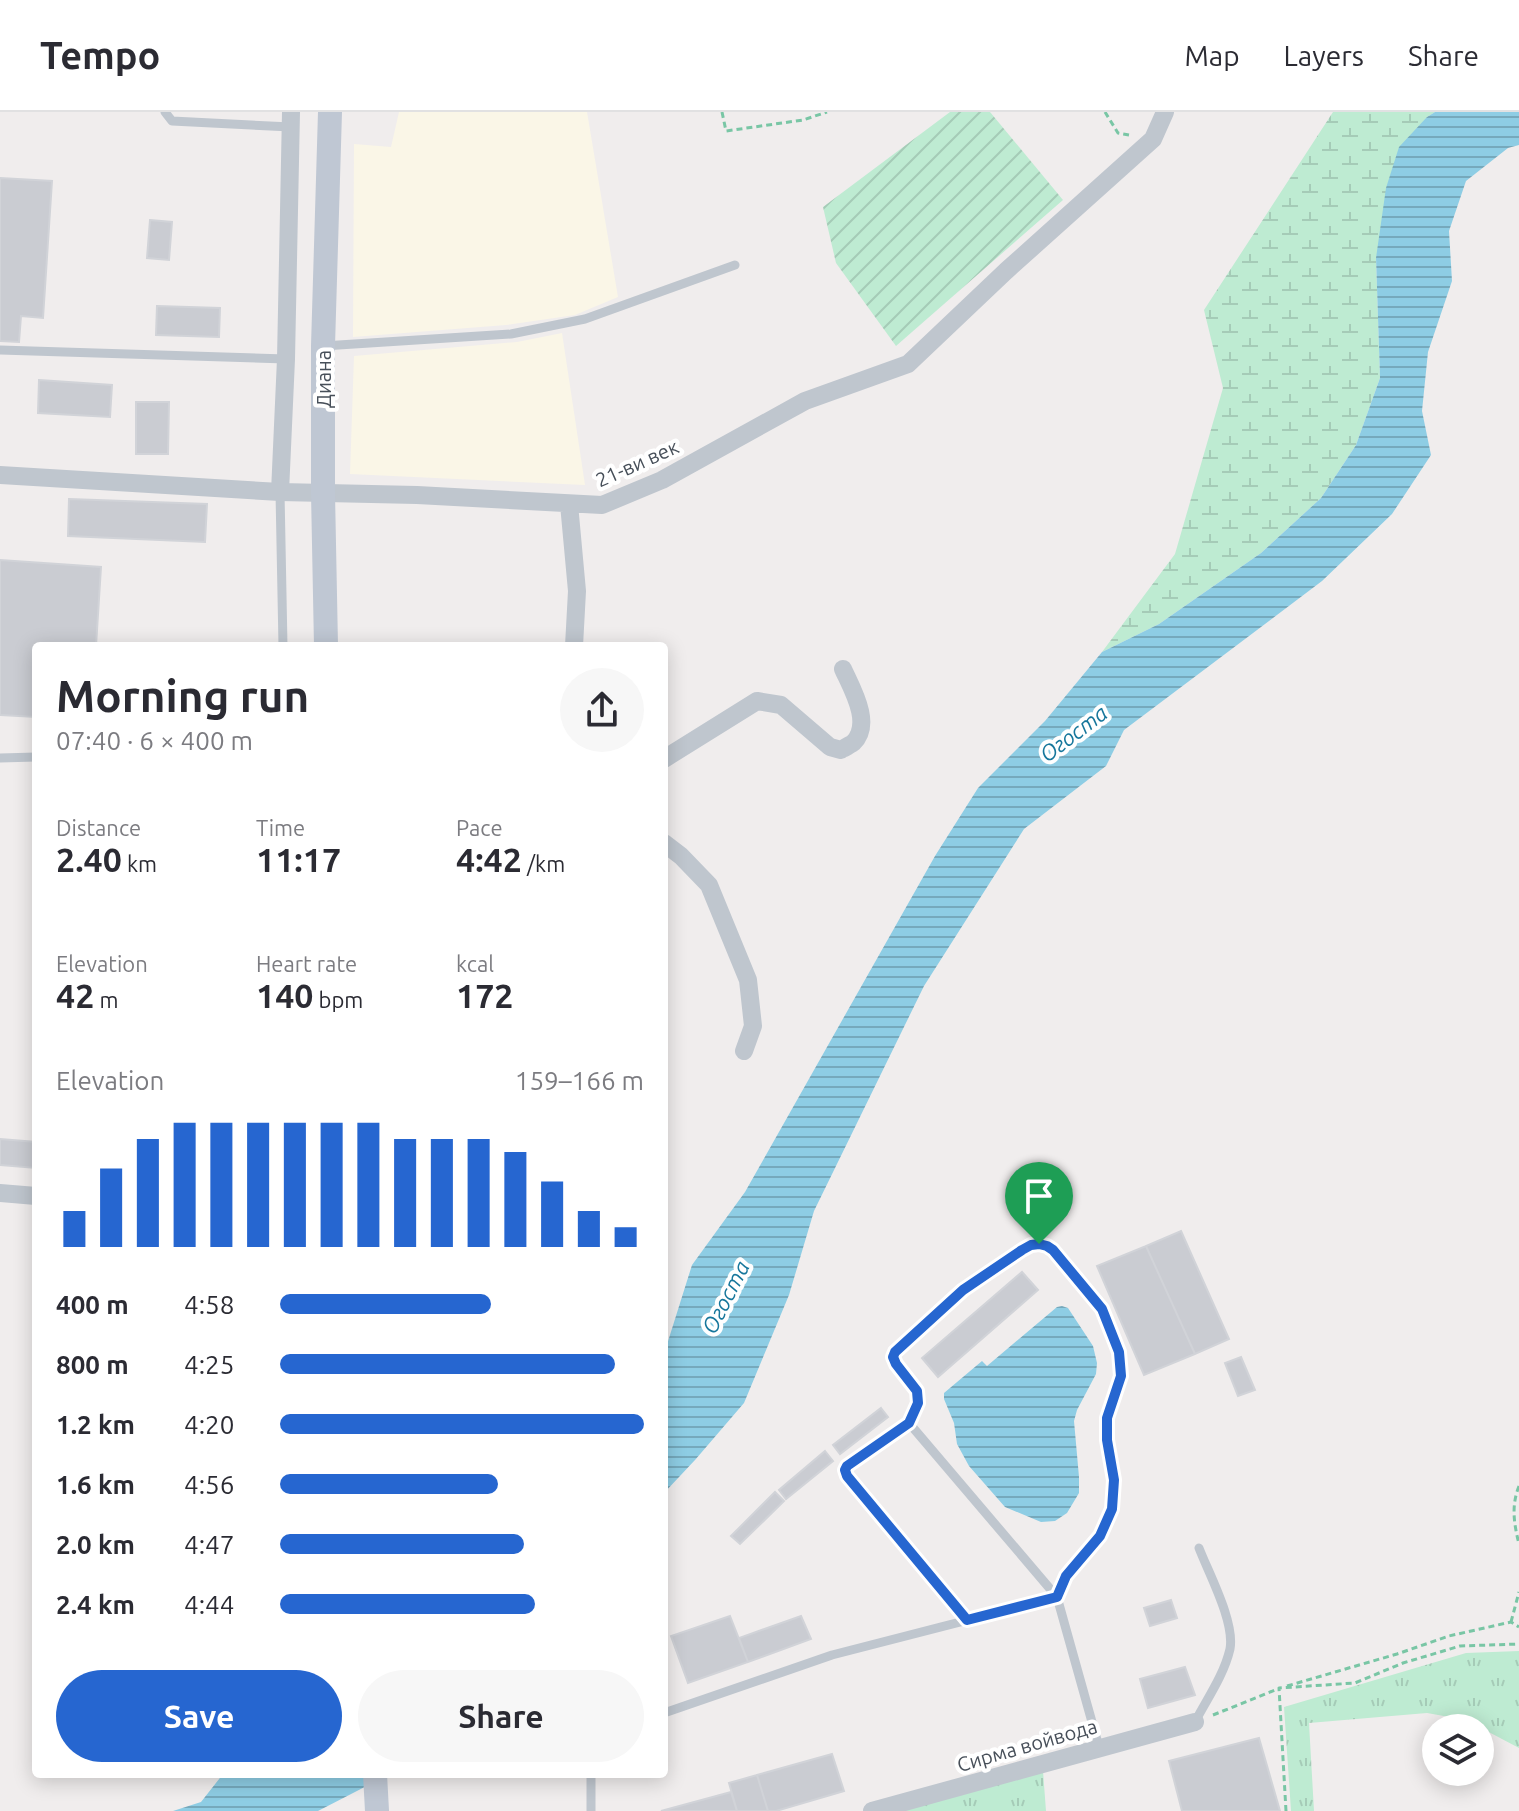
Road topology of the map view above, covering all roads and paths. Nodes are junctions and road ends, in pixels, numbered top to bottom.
1 (165, 112) edge
2 (330, 112) edge
3 (722, 112) edge
4 (827, 112) edge
5 (1105, 112) edge
6 (1165, 112) edge
7 (291, 119) edge
8 (1153, 139) junction
9 (735, 265) dead end
10 (323, 346) junction
11 (0, 350) edge
12 (286, 359) junction
13 (0, 475) edge
14 (280, 492) junction
15 (323, 493) junction
16 (569, 504) junction
17 (283, 642) edge
18 (326, 642) edge
19 (574, 642) edge
20 (843, 669) dead end
21 (32, 757) edge
22 (668, 757) edge
23 (0, 758) edge
24 (668, 846) edge
25 (744, 1051) dead end
26 (0, 1193) edge
27 (32, 1196) edge
28 (909, 1423) junction
29 (1519, 1486) edge
30 (1519, 1544) edge
31 (1199, 1548) dead end
32 (1519, 1592) edge
33 (1057, 1597) junction
34 (967, 1620) junction
35 (1511, 1622) junction
36 (1519, 1627) edge
37 (1519, 1644) edge
38 (1279, 1688) junction
39 (668, 1712) edge
40 (1195, 1722) junction
41 (1099, 1747) junction
42 (375, 1778) edge
43 (591, 1778) edge
44 (377, 1811) edge
45 (591, 1811) edge
46 (872, 1811) edge
47 (1286, 1811) edge

1 - 7 lane
2 - 10 main road, Диана
3 - 4 path
5 - 8 path
6 - 8 street, 21-ви век
7 - 12 street, Диана
8 - 16 street, 21-ви век
9 - 10 lane
10 - 15 main road, Диана
11 - 12 lane
12 - 14 street, Диана
13 - 14 street, 21-ви век
14 - 15 street, 21-ви век
14 - 17 lane
15 - 16 street, 21-ви век
15 - 18 main road, Диана
16 - 19 street
20 - 22 street
21 - 23 lane
24 - 25 street
26 - 27 street
28 - 33 lane
28 - 33 lane
28 - 34 lane
29 - 30 path
31 - 40 lane
32 - 35 path
33 - 34 lane
33 - 41 lane
34 - 39 lane
35 - 36 path
35 - 38 path
37 - 38 path
38 - 40 path
38 - 47 path
40 - 41 street, Сирма войвода
41 - 46 street, Сирма войвода
42 - 44 main road
43 - 45 lane

